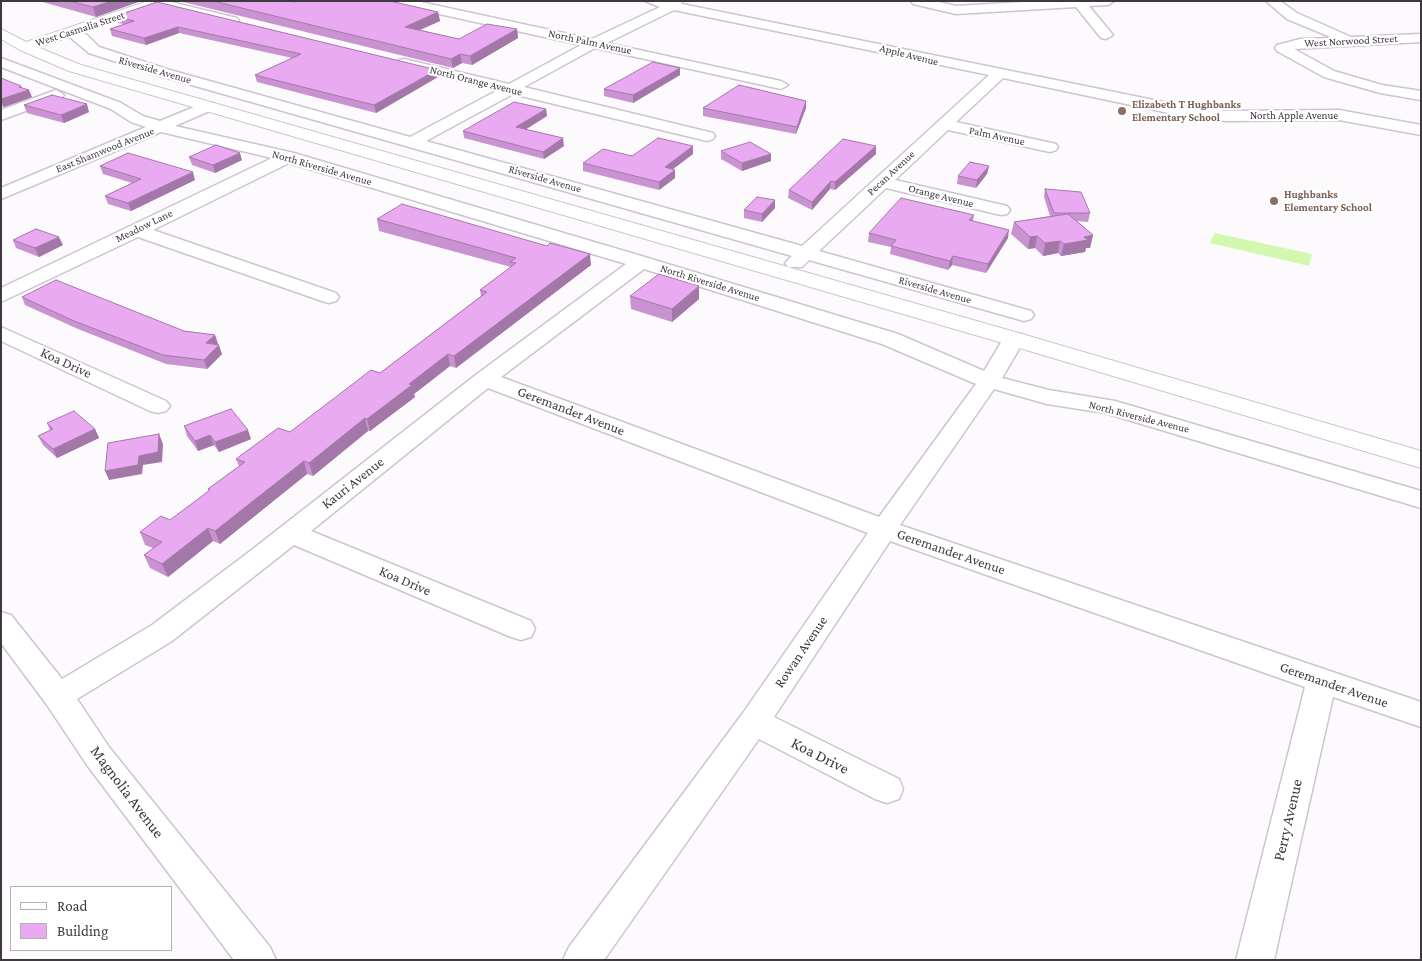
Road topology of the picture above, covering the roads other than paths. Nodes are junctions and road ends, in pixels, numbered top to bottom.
1 (398, 1) edge
2 (651, 1) edge
3 (1108, 1) edge
4 (1272, 1) edge
5 (161, 2) edge
6 (1078, 2) edge
7 (678, 3) edge
8 (921, 3) edge
9 (244, 24) edge
10 (1, 33) edge
11 (72, 33) junction
12 (1106, 35) dead end
13 (1421, 38) edge
14 (1350, 40) junction
15 (596, 43) junction
16 (25, 48) junction
17 (386, 59) edge
18 (1, 62) edge
19 (999, 74) junction
20 (781, 85) dead end
21 (70, 90) junction
22 (510, 90) junction
23 (1078, 91) joint
24 (1421, 96) edge
25 (209, 106) junction
26 (1, 115) edge
27 (944, 124) junction
28 (162, 127) junction
29 (1421, 130) edge
30 (707, 136) dead end
31 (414, 142) junction
32 (1050, 147) dead end
33 (288, 157) junction
34 (881, 182) junction
35 (1, 194) edge
36 (1001, 210) dead end
37 (136, 230) junction
38 (805, 253) junction
39 (641, 262) junction
40 (784, 273) junction
41 (1, 296) edge
42 (328, 298) dead end
43 (1019, 327) junction
44 (1, 333) edge
45 (485, 378) junction
46 (989, 381) junction
47 (158, 406) dead end
48 (1421, 460) edge
49 (1421, 500) edge
50 (884, 529) junction
51 (290, 533) junction
52 (1, 622) edge
53 (520, 629) dead end
54 (1322, 680) junction
55 (58, 696) junction
56 (1421, 715) edge
57 (754, 722) junction
58 (887, 789) dead end
59 (257, 960) edge
60 (582, 960) edge
61 (1255, 960) edge

1 - 15 street, North Palm Avenue
2 - 7 street
3 - 6 street
4 - 14 street
5 - 9 street
5 - 11 main road, West Casmalia Street
6 - 8 street
6 - 12 street
7 - 15 street
7 - 19 street, Apple Avenue
10 - 16 main road
11 - 16 main road, West Casmalia Street
11 - 31 street, Riverside Avenue
13 - 14 street, West Norwood Street
14 - 24 street, West Norwood Street
15 - 20 street, North Palm Avenue
15 - 22 street
16 - 25 main road
17 - 22 street, North Orange Avenue
18 - 21 street, North Riverside Avenue
19 - 23 street, Apple Avenue
19 - 27 street, Pecan Avenue
21 - 26 street
21 - 28 street, North Riverside Avenue
22 - 30 street, North Orange Avenue
22 - 31 street
23 - 29 street, North Apple Avenue
25 - 28 street, East Shamwood Avenue
25 - 40 main road
27 - 32 street, Palm Avenue
27 - 34 street, Pecan Avenue
28 - 33 street, North Riverside Avenue
28 - 35 street, East Shamwood Avenue
31 - 38 street, Riverside Avenue
33 - 37 street, Meadow Lane
33 - 39 street, North Riverside Avenue
34 - 36 street, Orange Avenue
34 - 38 street, Pecan Avenue
37 - 41 street, Meadow Lane
37 - 42 street
38 - 40 street, Pecan Avenue
38 - 43 street, Riverside Avenue
39 - 45 street, Kauri Avenue
39 - 46 street, North Riverside Avenue
40 - 43 main road
43 - 46 street, Rowan Avenue
43 - 48 main road
44 - 47 street, Koa Drive
45 - 50 street, Geremander Avenue
45 - 51 street, Kauri Avenue
46 - 49 street, North Riverside Avenue
46 - 50 street, Rowan Avenue
50 - 54 street, Geremander Avenue
50 - 57 street, Rowan Avenue
51 - 53 street, Koa Drive
51 - 55 street, Kauri Avenue
52 - 55 street, Magnolia Avenue
54 - 56 street, Geremander Avenue
54 - 61 street, Perry Avenue
55 - 59 street, Magnolia Avenue
57 - 58 street, Koa Drive
57 - 60 street, Rowan Avenue

